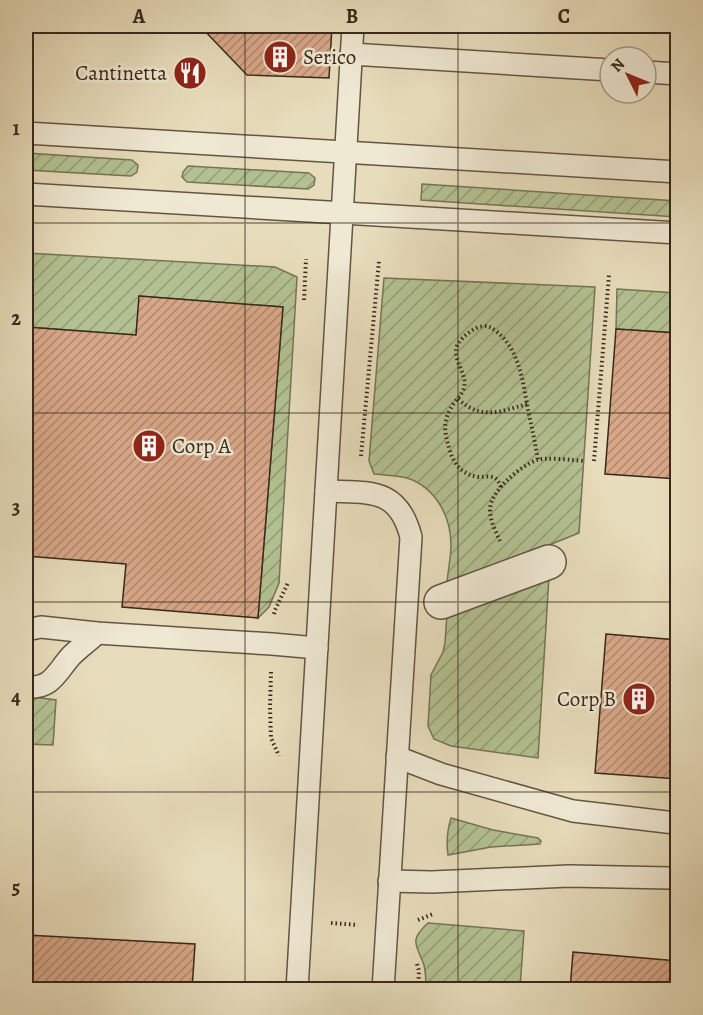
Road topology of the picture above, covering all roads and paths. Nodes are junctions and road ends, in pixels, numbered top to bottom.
1 (353, 26) edge
2 (351, 54) junction
3 (598, 69) edge
4 (658, 73) edge
5 (678, 74) edge
6 (26, 133) edge
7 (346, 153) junction
8 (678, 172) edge
9 (26, 194) edge
10 (342, 214) junction
11 (678, 234) edge
12 (609, 275) dead end
13 (458, 399) junction
14 (527, 404) junction
15 (538, 460) junction
16 (584, 461) dead end
17 (594, 461) dead end
18 (501, 487) junction
19 (326, 491) junction
20 (549, 562) dead end
21 (514, 575) junction
22 (441, 602) dead end
23 (26, 630) edge
24 (97, 633) junction
25 (317, 648) junction
26 (26, 687) edge
27 (397, 757) junction
28 (675, 823) dead end
29 (670, 878) dead end
30 (389, 881) junction
31 (297, 990) edge
32 (383, 990) edge

1 - 2 lane
2 - 3 lane
2 - 7 lane
4 - 5 lane
6 - 7 lane
7 - 8 lane
7 - 10 lane
9 - 10 lane
10 - 11 lane
10 - 19 lane
12 - 17 path
13 - 14 path
13 - 14 path
13 - 18 path
14 - 15 path
15 - 16 path
15 - 18 path
18 - 21 path
19 - 25 lane
19 - 27 lane
20 - 21 street
21 - 22 street
23 - 24 lane
24 - 25 lane
24 - 26 lane
25 - 31 lane
27 - 28 lane
27 - 30 lane
29 - 30 lane
30 - 32 lane

